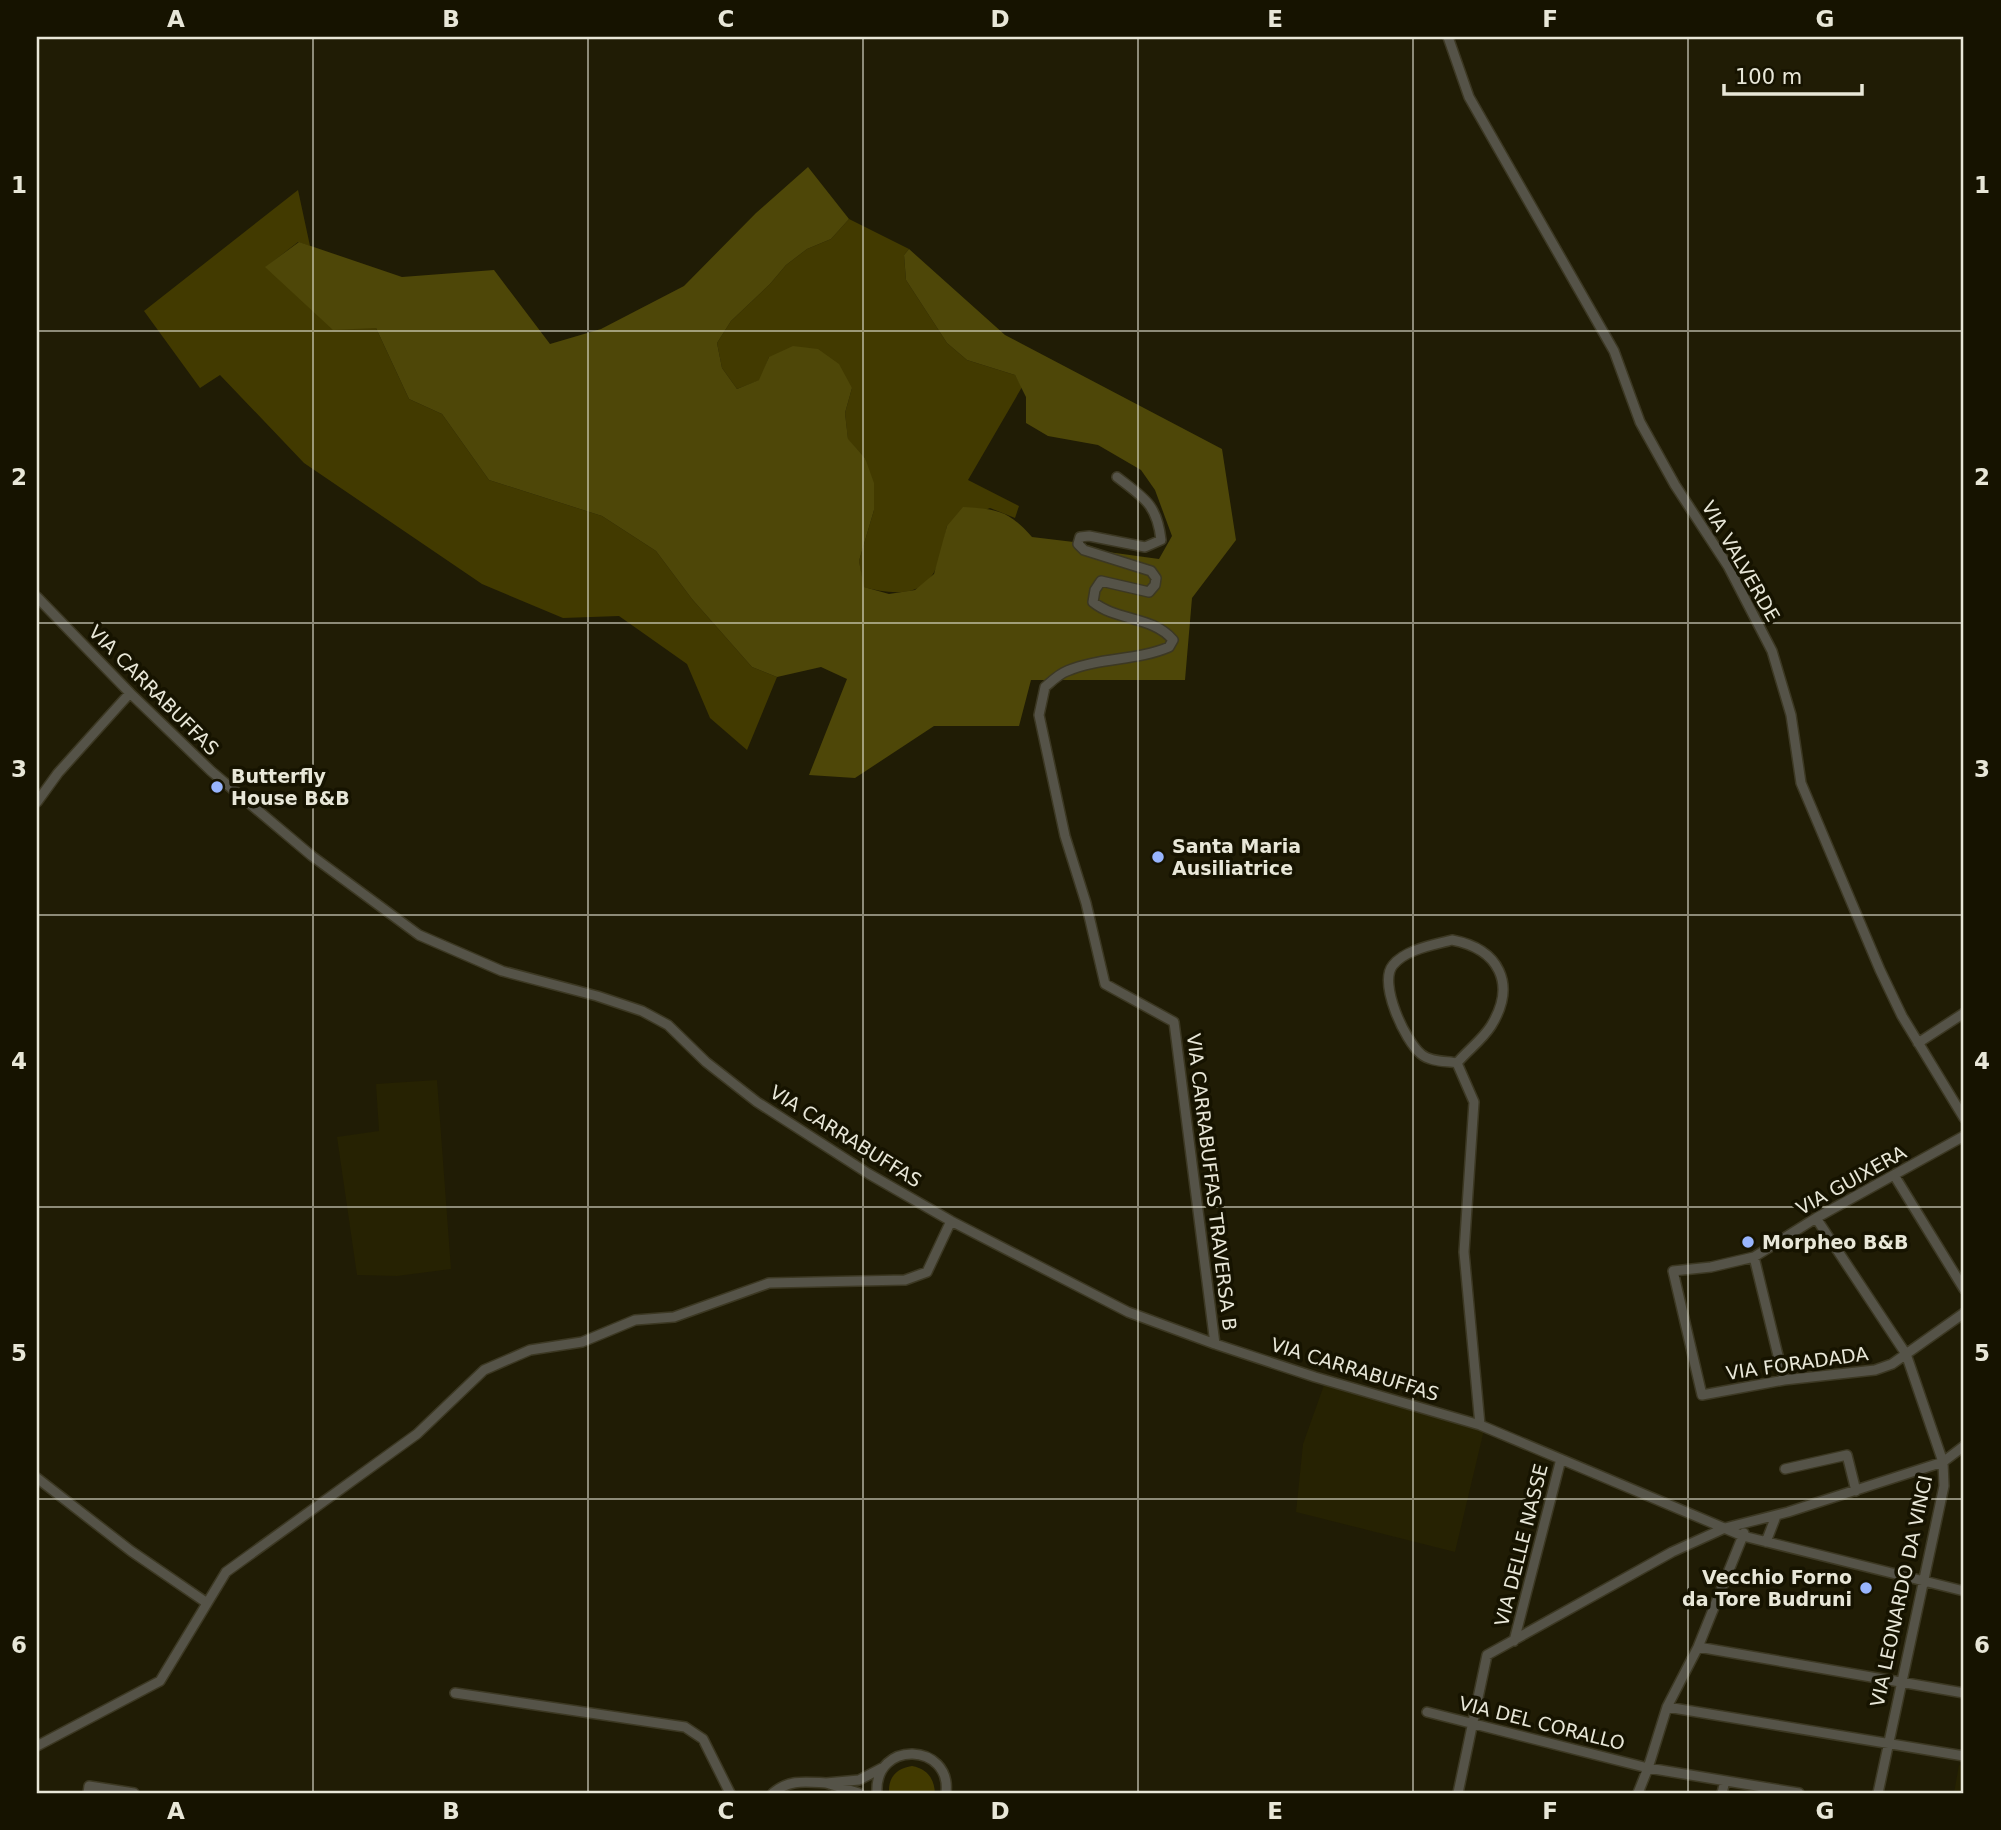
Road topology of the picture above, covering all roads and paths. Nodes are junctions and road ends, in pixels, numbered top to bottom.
1 (1448, 37) edge
2 (1117, 477) dead end
3 (37, 597) edge
4 (130, 693) junction
5 (37, 802) edge
6 (1964, 1013) edge
7 (1919, 1043) junction
8 (1457, 1063) junction
9 (1964, 1118) edge
10 (1964, 1136) edge
11 (1894, 1175) junction
12 (1816, 1218) junction
13 (951, 1222) junction
14 (1754, 1257) junction
15 (1964, 1289) edge
16 (1964, 1312) edge
17 (1215, 1344) junction
18 (1906, 1354) junction
19 (1784, 1380) junction
20 (1702, 1395) joint
21 (1480, 1425) junction
22 (1964, 1446) edge
23 (1561, 1459) junction
24 (1943, 1462) junction
25 (1785, 1469) dead end
26 (37, 1478) edge
27 (1856, 1491) junction
28 (1776, 1516) junction
29 (1748, 1522) junction
30 (1725, 1528) junction
31 (1742, 1536) junction
32 (1766, 1542) junction
33 (1923, 1581) junction
34 (1964, 1591) edge
35 (207, 1603) junction
36 (1514, 1641) junction
37 (1698, 1647) junction
38 (1902, 1681) junction
39 (455, 1693) dead end
40 (1964, 1693) edge
41 (1667, 1707) junction
42 (1427, 1712) dead end
43 (1472, 1724) junction
44 (1887, 1743) junction
45 (37, 1746) edge
46 (1964, 1756) edge
47 (884, 1767) junction
48 (1648, 1768) junction
49 (1725, 1781) junction
50 (826, 1783) junction
51 (89, 1790) edge
52 (134, 1793) edge
53 (730, 1793) edge
54 (773, 1793) edge
55 (859, 1793) edge
56 (877, 1793) edge
57 (946, 1793) edge
58 (1458, 1793) edge
59 (1637, 1793) edge
60 (1722, 1793) edge
61 (1799, 1793) edge
62 (1878, 1793) edge

1 - 7 street, VIA VALVERDE
2 - 17 street, VIA CARRABUFFAS TRAVERSA B
3 - 4 street, VIA CARRABUFFAS
4 - 5 street
4 - 13 street, VIA CARRABUFFAS
6 - 7 street
7 - 9 street, VIA VALVERDE
8 - 8 street
8 - 21 street
10 - 11 street, VIA GUIXERA
11 - 12 street, VIA GUIXERA
11 - 15 street
12 - 14 street, VIA GUIXERA
12 - 18 street, VIA LEONARDO DA VINCI
13 - 17 street, VIA CARRABUFFAS
13 - 35 street
14 - 19 street
14 - 20 street, VIA GUIXERA
16 - 18 street, VIA FORADADA
17 - 21 street, VIA CARRABUFFAS
18 - 19 street, VIA FORADADA
18 - 24 street, VIA LEONARDO DA VINCI
19 - 20 street, VIA FORADADA
21 - 23 street, VIA CARRABUFFAS
22 - 24 street
23 - 30 street, VIA CARRABUFFAS
23 - 36 street, VIA DELLE NASSE
24 - 27 street
24 - 33 street, VIA LEONARDO DA VINCI
25 - 27 street
26 - 35 street
27 - 28 street
28 - 29 street
28 - 32 street
29 - 30 street
29 - 31 street
30 - 31 street, VIA CARRABUFFAS
30 - 36 street
31 - 32 street, VIA CARRABUFFAS
31 - 37 street
32 - 33 street
33 - 34 street
33 - 38 street, VIA LEONARDO DA VINCI
35 - 45 street
36 - 43 street
37 - 38 street
37 - 41 street
38 - 40 street
38 - 44 street, VIA LEONARDO DA VINCI
39 - 53 street
41 - 44 street
41 - 48 street
42 - 43 street, VIA DEL CORALLO
43 - 48 street, VIA DEL CORALLO
43 - 58 street
44 - 46 street
44 - 62 street, VIA LEONARDO DA VINCI
47 - 50 street
47 - 56 street
47 - 57 street
48 - 49 street, VIA DEL CORALLO
48 - 59 street
49 - 60 street
49 - 61 street, VIA DEL CORALLO
50 - 54 street
50 - 55 street
51 - 52 street

